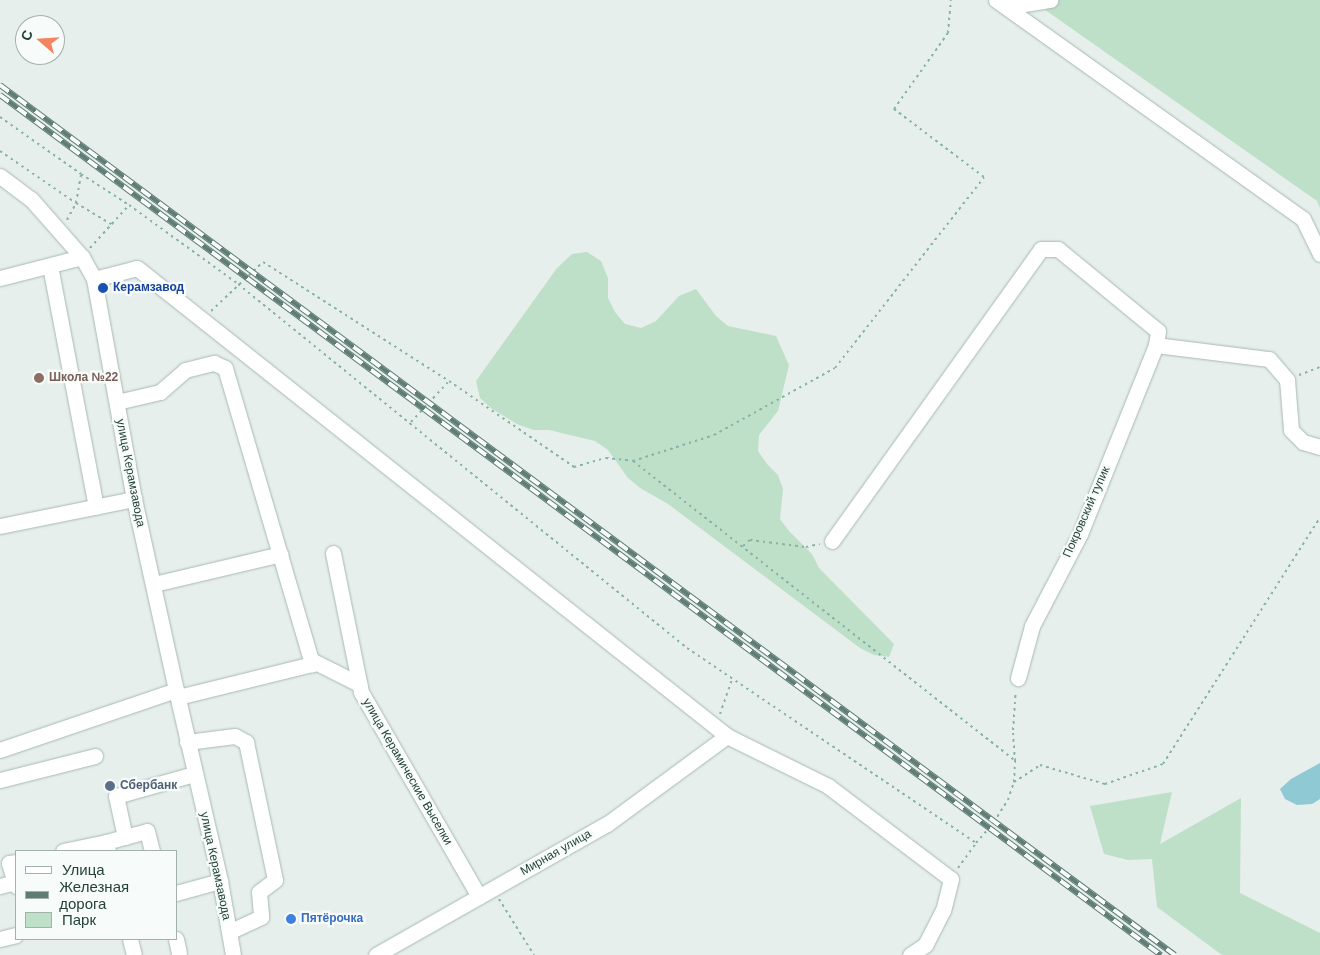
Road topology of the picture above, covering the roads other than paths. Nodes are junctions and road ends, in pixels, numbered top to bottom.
1 (1050, 0) edge
2 (1001, 3) edge
3 (0, 176) edge
4 (1320, 254) edge
5 (82, 257) junction
6 (50, 266) junction
7 (0, 278) edge
8 (94, 279) junction
9 (1156, 345) junction
10 (117, 402) junction
11 (1320, 447) edge
12 (134, 499) junction
13 (96, 507) junction
14 (0, 526) edge
15 (832, 541) road end
16 (334, 553) dead end
17 (281, 554) junction
18 (154, 584) junction
19 (311, 660) junction
20 (1018, 678) road end
21 (359, 684) junction
22 (177, 694) junction
23 (721, 732) junction
24 (187, 742) junction
25 (0, 750) edge
26 (95, 756) dead end
27 (194, 774) junction
28 (0, 780) edge
29 (125, 837) junction
30 (107, 846) edge
31 (72, 850) edge
32 (152, 850) edge
33 (15, 862) edge
34 (15, 881) edge
35 (220, 881) junction
36 (15, 884) edge
37 (0, 886) edge
38 (178, 892) edge
39 (479, 896) junction
40 (229, 932) junction
41 (15, 935) edge
42 (0, 939) edge
43 (130, 940) edge
44 (134, 955) edge
45 (233, 955) edge
46 (376, 955) edge
47 (910, 955) edge

1 - 2 street
2 - 4 street
3 - 5 street, улица Керамзавода
5 - 6 street
5 - 8 street, улица Керамзавода
6 - 7 street
6 - 13 street
8 - 10 street, улица Керамзавода
8 - 23 street
9 - 11 street
9 - 15 street
9 - 20 street, Покровский тупик
10 - 12 street, улица Керамзавода
10 - 17 street
12 - 13 street
12 - 18 street, улица Керамзавода
13 - 14 street
16 - 21 street, улица Керамические Выселки
17 - 18 street
17 - 19 street
18 - 22 street, улица Керамзавода
19 - 21 street
19 - 22 street
21 - 39 street, улица Керамические Выселки
22 - 24 street, улица Керамзавода
22 - 25 street
23 - 39 street, Мирная улица
23 - 47 street
24 - 27 street, улица Керамзавода
24 - 40 street
26 - 28 street
27 - 29 street
27 - 35 street, улица Керамзавода
29 - 30 street
29 - 32 street
30 - 31 street
33 - 34 street
35 - 38 street
35 - 40 street, улица Керамзавода
36 - 37 street
39 - 46 street, Мирная улица
40 - 45 street, улица Керамзавода
41 - 42 street
43 - 44 street

